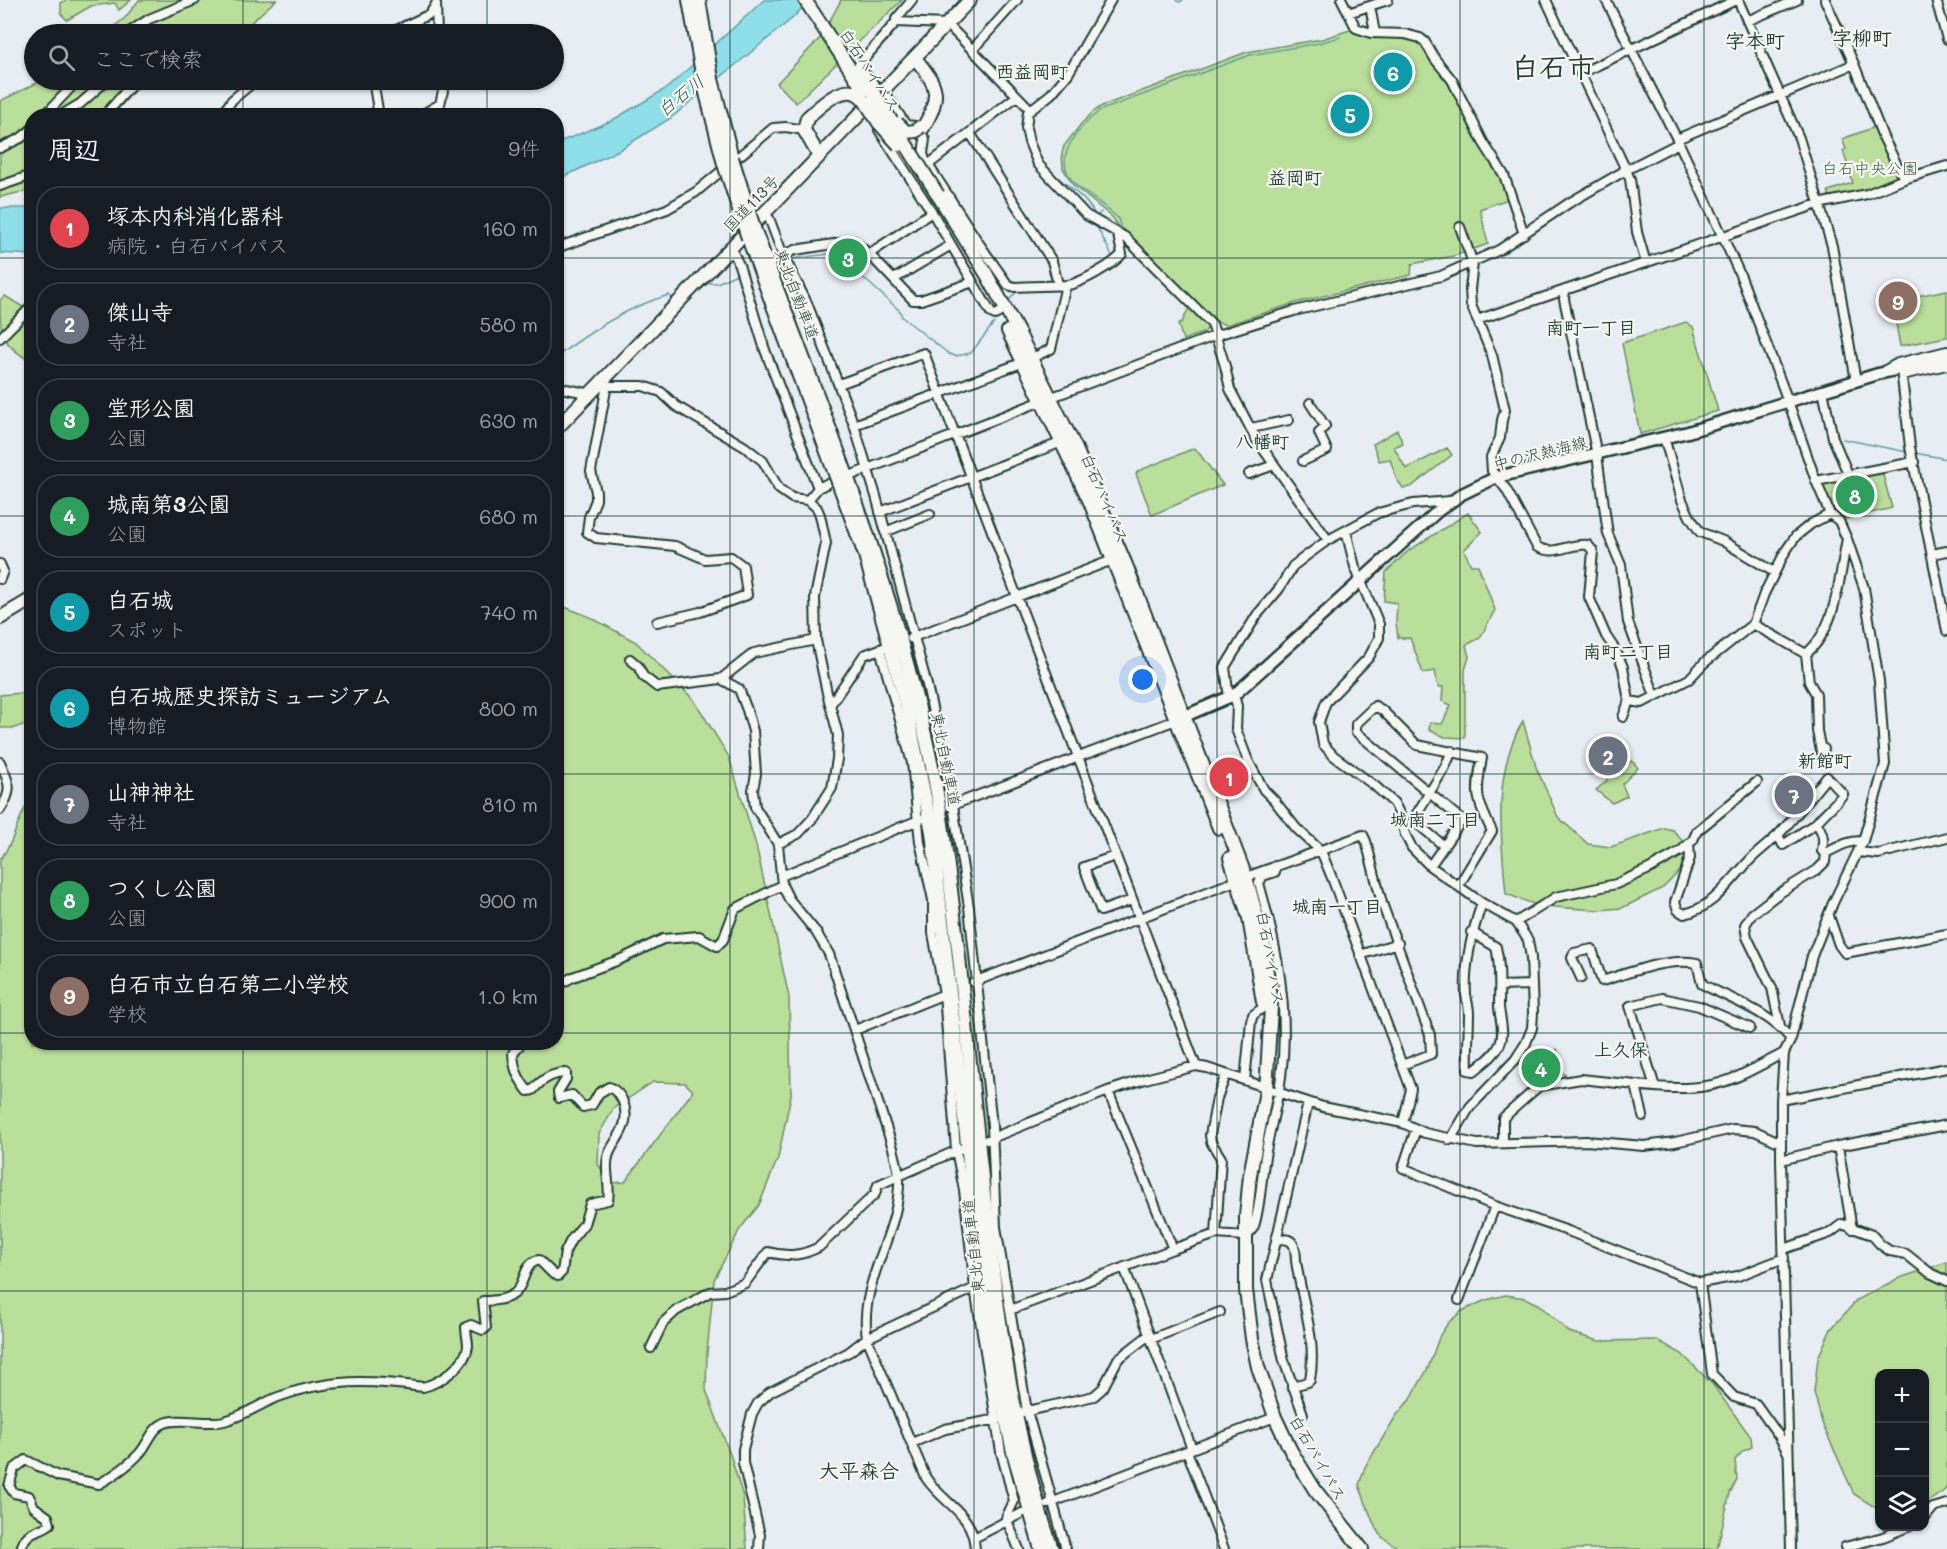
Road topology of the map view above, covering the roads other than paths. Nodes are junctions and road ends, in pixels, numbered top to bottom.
1 (195, 0) edge
2 (689, 0) edge
3 (699, 0) edge
4 (800, 0) edge
5 (805, 0) edge
6 (814, 0) edge
7 (912, 0) edge
8 (970, 0) edge
9 (1017, 0) edge
10 (1111, 0) edge
11 (1342, 0) edge
12 (1388, 0) edge
13 (1546, 0) edge
14 (1606, 0) edge
15 (1737, 0) edge
16 (1797, 0) edge
17 (1825, 0) edge
18 (1936, 0) edge
19 (437, 2) edge
20 (1370, 6) junction
21 (1348, 13) junction
22 (1747, 21) junction
23 (897, 22) junction
24 (141, 24) edge
25 (409, 24) edge
26 (437, 24) edge
27 (947, 24) junction
28 (1375, 33) junction
29 (1947, 39) edge
30 (1631, 49) junction
31 (973, 50) junction
32 (915, 58) junction
33 (1854, 64) junction
34 (851, 65) junction
35 (1581, 73) junction
36 (69, 90) edge
37 (96, 90) edge
38 (127, 90) edge
39 (244, 90) edge
40 (375, 90) edge
41 (444, 90) edge
42 (842, 92) junction
43 (1780, 95) junction
44 (1017, 96) junction
45 (872, 97) junction
46 (52, 108) edge
47 (73, 108) edge
48 (111, 108) edge
49 (226, 108) edge
50 (378, 108) edge
51 (433, 108) edge
52 (895, 108) junction
53 (1030, 109) junction
54 (924, 125) junction
55 (876, 126) junction
56 (804, 130) junction
57 (970, 133) junction
58 (24, 136) edge
59 (1678, 141) junction
60 (0, 148) edge
61 (819, 156) junction
62 (1947, 166) edge
63 (925, 167) junction
64 (1626, 170) junction
65 (24, 178) edge
66 (1904, 179) junction
67 (0, 186) edge
68 (934, 202) junction
69 (1818, 204) junction
70 (764, 213) junction
71 (1460, 227) dead end
72 (1524, 234) junction
73 (752, 235) junction
74 (1121, 236) junction
75 (1723, 237) junction
76 (564, 245) edge
77 (951, 245) junction
78 (730, 248) junction
79 (869, 254) junction
80 (783, 255) junction
81 (1473, 263) junction
82 (1646, 263) junction
83 (894, 279) junction
84 (973, 282) junction
85 (1008, 285) junction
86 (1064, 286) junction
87 (1566, 290) junction
88 (999, 298) junction
89 (24, 314) edge
90 (999, 314) junction
91 (1477, 320) junction
92 (1216, 335) junction
93 (0, 338) edge
94 (1947, 351) edge
95 (1947, 358) edge
96 (1028, 360) junction
97 (1947, 365) edge
98 (1901, 372) junction
99 (1878, 374) junction
100 (1856, 381) junction
101 (600, 383) junction
102 (839, 384) junction
103 (564, 389) edge
104 (1823, 391) junction
105 (939, 393) junction
106 (592, 394) junction
107 (1047, 398) junction
108 (1788, 401) junction
109 (1310, 403) dead end
110 (1289, 420) dead end
111 (564, 421) edge
112 (854, 425) junction
113 (1251, 428) junction
114 (954, 435) junction
115 (1665, 438) junction
116 (1057, 444) dead end
117 (1597, 455) junction
118 (1912, 456) junction
119 (1303, 462) dead end
120 (1274, 465) junction
121 (868, 469) junction
122 (1249, 474) dead end
123 (1848, 474) junction
124 (852, 475) dead end
125 (971, 477) junction
126 (1497, 477) junction
127 (1816, 481) junction
128 (808, 500) junction
129 (1450, 501) junction
130 (880, 512) junction
131 (930, 514) dead end
132 (1830, 514) junction
133 (1346, 531) junction
134 (885, 532) junction
135 (1847, 539) junction
136 (1328, 540) junction
137 (1947, 551) edge
138 (1932, 554) junction
139 (1118, 558) junction
140 (0, 564) edge
141 (1774, 572) junction
142 (0, 579) edge
143 (1361, 581) junction
144 (1016, 597) junction
145 (24, 604) edge
146 (0, 618) edge
147 (657, 622) dead end
148 (1753, 624) junction
149 (1947, 631) edge
150 (914, 637) junction
151 (816, 640) junction
152 (904, 640) dead end
153 (888, 646) dead end
154 (880, 649) junction
155 (1806, 654) junction
156 (630, 659) dead end
157 (721, 679) junction
158 (1232, 696) junction
159 (1655, 696) junction
160 (1629, 701) junction
161 (831, 704) junction
162 (1623, 717) dead end
163 (1180, 718) junction
164 (1824, 749) dead end
165 (1452, 751) junction
166 (1077, 758) junction
167 (0, 762) edge
168 (1757, 782) dead end
169 (1429, 794) junction
170 (949, 807) junction
171 (0, 810) edge
172 (921, 819) junction
173 (1816, 824) junction
174 (1778, 835) junction
175 (1947, 837) edge
176 (1863, 841) junction
177 (778, 844) junction
178 (1689, 844) junction
179 (1444, 846) junction
180 (1321, 851) junction
181 (1858, 852) junction
182 (1826, 853) junction
183 (1115, 856) junction
184 (1275, 866) junction
185 (1430, 866) junction
186 (781, 876) junction
187 (1242, 878) junction
188 (782, 885) junction
189 (1459, 885) junction
190 (1132, 900) junction
191 (1482, 903) junction
192 (1829, 915) junction
193 (1139, 918) junction
194 (1516, 922) junction
195 (1471, 932) junction
196 (1947, 934) edge
197 (1398, 943) junction
198 (1360, 955) junction
199 (1581, 978) dead end
200 (564, 982) edge
201 (975, 982) junction
202 (1531, 985) junction
203 (1500, 986) junction
204 (945, 993) junction
205 (1264, 1006) junction
206 (1780, 1026) junction
207 (1750, 1028) dead end
208 (855, 1030) junction
209 (1791, 1039) junction
210 (515, 1050) edge
211 (1784, 1053) junction
212 (1268, 1054) junction
213 (1401, 1065) junction
214 (1196, 1066) junction
215 (1947, 1068) edge
216 (1226, 1075) junction
217 (1245, 1080) junction
218 (1636, 1085) junction
219 (1262, 1086) dead end
220 (1655, 1087) junction
221 (1108, 1091) junction
222 (1275, 1091) junction
223 (1781, 1100) junction
224 (1308, 1103) junction
225 (1643, 1116) dead end
226 (1403, 1123) junction
227 (1947, 1125) edge
228 (1416, 1129) junction
229 (989, 1138) junction
230 (1450, 1140) junction
231 (1503, 1142) junction
232 (1781, 1143) junction
233 (1838, 1146) junction
234 (959, 1149) junction
235 (1781, 1160) junction
236 (899, 1175) junction
237 (1495, 1206) junction
238 (1852, 1229) junction
239 (1216, 1234) junction
240 (1245, 1236) junction
241 (1276, 1239) junction
242 (1173, 1249) junction
243 (1784, 1253) junction
244 (1124, 1267) junction
245 (1947, 1281) edge
246 (1700, 1283) junction
247 (975, 1288) junction
248 (1459, 1300) dead end
249 (1010, 1310) junction
250 (1220, 1312) dead end
251 (1150, 1337) junction
252 (867, 1338) junction
253 (651, 1348) dead end
254 (1293, 1386) junction
255 (1024, 1412) junction
256 (1303, 1414) dead end
257 (1275, 1417) junction
258 (998, 1419) junction
259 (912, 1443) junction
260 (1189, 1450) junction
261 (1789, 1455) junction
262 (1051, 1503) junction
263 (1947, 1504) edge
264 (1022, 1514) dead end
265 (1929, 1514) edge
266 (1006, 1521) junction
267 (1900, 1531) edge
268 (974, 1538) junction
269 (21, 1549) edge
270 (759, 1549) edge
271 (975, 1549) edge
272 (1019, 1549) edge
273 (1041, 1549) edge
274 (1052, 1549) edge
275 (1066, 1549) edge
276 (1224, 1549) edge
277 (1362, 1549) edge
278 (1791, 1549) edge
279 (1846, 1549) edge

1 - 24 street
2 - 73 highway, 東北自動車道, bridge
3 - 73 highway, 東北自動車道, bridge
4 - 34 highway
5 - 34 highway, 白石バイパス
6 - 34 highway, 白石バイパス
7 - 23 street
8 - 27 highway, 国道113号
9 - 31 street
10 - 53 street
11 - 21 street
12 - 20 street
13 - 35 street
14 - 30 street
15 - 22 street
15 - 30 street
16 - 22 street
17 - 33 street
18 - 29 street
19 - 25 street
19 - 26 street
20 - 21 street
20 - 28 street
21 - 28 street
22 - 43 street
23 - 27 street
23 - 34 street
27 - 31 street
27 - 32 highway, 国道113号
28 - 72 street
30 - 35 street
30 - 59 street
31 - 44 street
32 - 45 highway, 国道113号
32 - 54 highway
33 - 43 street
33 - 66 street
34 - 42 highway
34 - 45 highway
34 - 45 highway, 白石バイパス
35 - 64 street
36 - 46 street
37 - 47 street
38 - 48 street
39 - 49 street
40 - 50 street
41 - 51 street
42 - 45 highway
42 - 56 highway
43 - 59 street
43 - 69 street
44 - 53 street
44 - 57 street
45 - 52 street
45 - 54 highway, bridge
45 - 55 street
45 - 61 highway, 国道113号
45 - 63 highway, 白石バイパス, bridge
45 - 68 highway, 白石バイパス, bridge
52 - 55 street
52 - 63 street
53 - 74 street
54 - 63 highway, bridge
55 - 68 street
56 - 61 highway
56 - 76 street
57 - 63 street
57 - 86 street
58 - 60 street
59 - 64 street
59 - 75 street
61 - 70 highway, 国道113号
62 - 66 street
63 - 68 highway, 白石バイパス, bridge
63 - 85 street
64 - 72 street
64 - 82 street
65 - 67 street
66 - 69 street
68 - 77 street
68 - 79 street
68 - 88 highway, 白石バイパス
68 - 90 highway, 白石バイパス
69 - 75 street
69 - 100 street
70 - 78 highway, 国道113号
70 - 80 street
71 - 81 street
72 - 81 street
73 - 273 highway, 東北自動車道
73 - 274 highway, 東北自動車道
74 - 86 street
74 - 92 street
75 - 82 street
75 - 108 street
77 - 83 street
77 - 84 street
78 - 101 highway, 国道113号
78 - 128 street
79 - 80 street
79 - 83 street
80 - 102 street
81 - 91 street
81 - 92 street
82 - 87 street
83 - 84 street
84 - 90 street
85 - 86 street
85 - 88 street
86 - 96 street
87 - 91 street
87 - 117 street
88 - 96 highway, 白石バイパス
89 - 93 street
90 - 96 highway, 白石バイパス
91 - 126 street
92 - 107 street
92 - 113 street
94 - 99 street
95 - 98 main road, 中の沢熱海線
96 - 105 street
96 - 107 highway, 白石バイパス
97 - 98 street
98 - 99 main road, 中の沢熱海線
98 - 118 street
99 - 100 main road, 中の沢熱海線
100 - 104 main road, 中の沢熱海線
101 - 106 highway, 国道113号
101 - 128 street
101 - 147 street
102 - 105 street
102 - 112 street
103 - 106 street
104 - 108 main road, 中の沢熱海線
104 - 123 street
105 - 112 street
105 - 114 street
106 - 111 highway, 国道113号
107 - 114 street
107 - 139 highway, 白石バイパス
108 - 115 main road, 中の沢熱海線
108 - 127 street
109 - 119 street
110 - 113 street
112 - 121 street
113 - 120 street
114 - 121 street
114 - 125 street
115 - 117 main road, 中の沢熱海線
115 - 141 street
116 - 125 street
117 - 126 main road, 中の沢熱海線
117 - 159 street
118 - 123 street
118 - 138 street
120 - 122 street
120 - 136 street
121 - 124 street
121 - 130 street
123 - 127 street
125 - 130 street
125 - 144 street
126 - 129 main road, 中の沢熱海線
126 - 160 street
127 - 132 street
128 - 151 street
129 - 133 street
129 - 143 main road, 中の沢熱海線
130 - 134 street
131 - 134 street
132 - 135 street
132 - 141 street
133 - 136 street
133 - 143 street
134 - 150 street
135 - 155 street
135 - 176 street
136 - 158 street
137 - 138 street
138 - 149 street
139 - 144 street
139 - 163 highway, 白石バイパス
140 - 142 street
141 - 148 street
143 - 158 main road, 中の沢熱海線
143 - 185 street
144 - 150 street
144 - 166 street
145 - 146 highway
148 - 155 street
148 - 159 street
150 - 152 street
150 - 170 street
151 - 157 street
151 - 161 street
153 - 154 street
154 - 161 street
154 - 172 street
155 - 164 street
156 - 157 street
157 - 177 street
158 - 163 main road, 中の沢熱海線
158 - 180 street
159 - 160 street
160 - 162 street
161 - 177 street
163 - 166 street
163 - 187 highway, 白石バイパス
165 - 169 street
165 - 169 street
165 - 189 street
166 - 170 street
166 - 183 street
167 - 171 street
168 - 178 street
169 - 179 street
169 - 179 street
170 - 201 street
172 - 186 street
172 - 204 street
173 - 174 street
173 - 174 street
173 - 182 street
174 - 178 street
175 - 181 street
176 - 181 street
176 - 182 street
177 - 186 street
178 - 194 street
179 - 185 street
180 - 184 street
180 - 197 street
180 - 198 street
181 - 192 street
182 - 206 street
183 - 190 street
183 - 190 street
184 - 187 street
184 - 222 street
185 - 189 street
186 - 188 street
187 - 193 street
187 - 205 highway, 白石バイパス
187 - 212 highway, 白石バイパス
188 - 200 street
188 - 208 street
189 - 191 street
190 - 193 street
191 - 194 street
191 - 195 street
192 - 196 street
192 - 209 street
193 - 201 street
193 - 214 street
194 - 202 street
195 - 203 street
195 - 203 street
197 - 198 street
197 - 213 street
198 - 213 street
199 - 206 street
201 - 229 street
202 - 203 street
202 - 230 street
204 - 208 street
204 - 234 street
205 - 212 highway, 白石バイパス
205 - 217 street
206 - 209 street
207 - 220 street
208 - 236 street
209 - 211 street
210 - 269 street
211 - 220 street
211 - 223 street
212 - 240 highway, 白石バイパス
213 - 226 street
214 - 216 street
214 - 221 street
215 - 223 street
216 - 217 street
216 - 239 street
217 - 219 street
218 - 220 street
218 - 225 street
218 - 231 street
221 - 229 street
221 - 242 street
222 - 224 street
222 - 240 street
223 - 232 street
224 - 226 street
224 - 241 street
226 - 228 street
227 - 233 street
228 - 230 street
228 - 237 street
229 - 249 street
230 - 231 street
231 - 232 street
232 - 235 street
233 - 235 street
233 - 238 street
234 - 236 street
234 - 247 street
235 - 243 street
236 - 252 street
236 - 253 street
237 - 246 street
237 - 248 street
238 - 243 street
238 - 245 street
239 - 240 street
239 - 242 street
240 - 257 highway, 白石バイパス
241 - 254 street
241 - 254 street
242 - 244 street
243 - 246 street
243 - 261 street
244 - 249 street
244 - 251 street
246 - 261 street
247 - 252 street
247 - 258 street
249 - 255 street
250 - 251 street
251 - 255 street
251 - 260 street
252 - 259 street
252 - 270 street
254 - 256 street
255 - 262 street
257 - 260 street
257 - 277 highway, 白石バイパス
258 - 259 street
258 - 266 street
259 - 268 street
260 - 262 street
260 - 276 street
261 - 278 street
262 - 275 street
263 - 265 street
264 - 266 street
266 - 268 street
266 - 272 street
267 - 279 street
268 - 271 street

